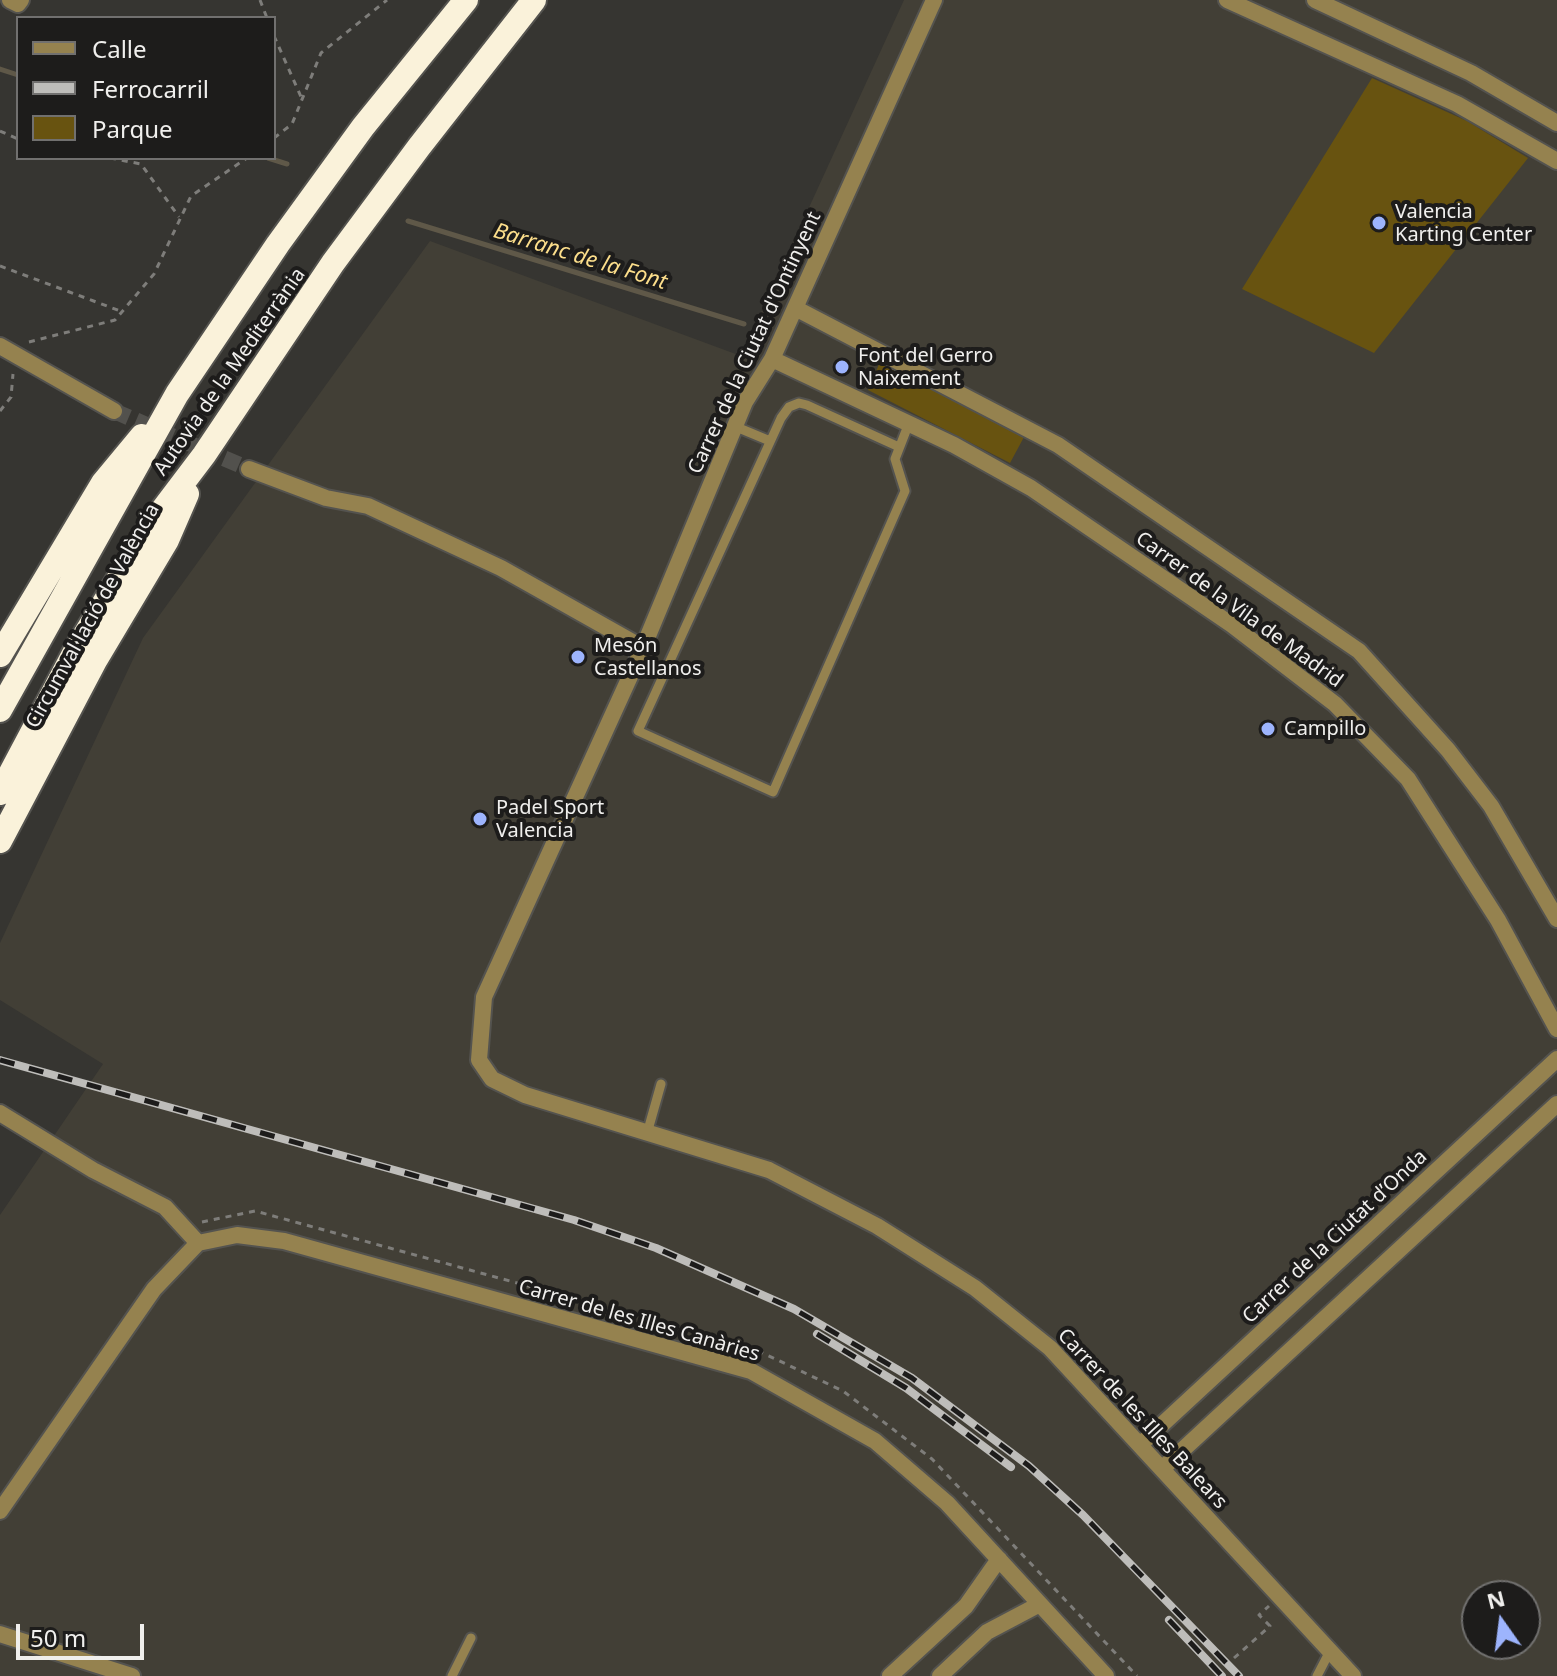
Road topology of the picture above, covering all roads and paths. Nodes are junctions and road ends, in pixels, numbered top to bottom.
1 (372, 0) edge
2 (387, 0) edge
3 (466, 0) edge
4 (534, 0) edge
5 (934, 0) edge
6 (1227, 0) edge
7 (1315, 0) edge
8 (379, 7) junction
9 (276, 40) edge
10 (302, 99) junction
11 (1557, 123) edge
12 (276, 136) edge
13 (120, 160) edge
14 (244, 160) edge
15 (1557, 161) edge
16 (180, 219) junction
17 (0, 266) edge
18 (795, 308) junction
19 (123, 312) junction
20 (6, 349) edge
21 (772, 359) junction
22 (177, 394) junction
23 (0, 411) edge
24 (114, 411) tunnel mouth
25 (909, 423) junction
26 (734, 426) junction
27 (770, 441) junction
28 (899, 447) junction
29 (204, 455) junction
30 (249, 469) tunnel mouth
31 (643, 648) junction
32 (0, 655) edge
33 (0, 710) edge
34 (0, 793) edge
35 (0, 841) edge
36 (1557, 919) edge
37 (1557, 1029) edge
38 (1557, 1059) edge
39 (479, 1060) joint
40 (661, 1084) dead end
41 (1557, 1104) edge
42 (0, 1113) edge
43 (648, 1130) junction
44 (185, 1229) junction
45 (198, 1243) junction
46 (1141, 1444) junction
47 (1163, 1468) junction
48 (0, 1511) edge
49 (999, 1559) junction
50 (1280, 1596) junction
51 (1040, 1604) junction
52 (0, 1634) edge
53 (471, 1638) dead end
54 (1330, 1651) junction
55 (1234, 1658) dead end
56 (132, 1676) edge
57 (452, 1676) edge
58 (890, 1676) edge
59 (940, 1676) edge
60 (1106, 1676) edge
61 (1137, 1676) edge
62 (1317, 1676) edge
63 (1353, 1676) edge

1 - 8 path
2 - 8 path
3 - 22 highway, Autovia de la Mediterrània
4 - 29 highway, Autovia de la Mediterrània
5 - 18 street, Carrer de la Ciutat d'Ontinyent
6 - 15 street
7 - 11 street
8 - 10 path
9 - 10 path
10 - 12 path
13 - 16 path
14 - 16 path
16 - 19 path
17 - 19 path
18 - 21 street, Carrer de la Ciutat d'Ontinyent
18 - 36 street, Carrer de la Vila de Madrid
19 - 20 path
20 - 23 path
20 - 24 street
21 - 25 street, Carrer de la Vila de Madrid
21 - 26 street, Carrer de la Ciutat d'Ontinyent
22 - 32 highway
22 - 33 highway, Autovia de la Mediterrània
25 - 28 lane
25 - 37 street, Carrer de la Vila de Madrid
26 - 27 lane
26 - 31 street, Carrer de la Ciutat d'Ontinyent
27 - 28 lane
27 - 28 lane
29 - 34 highway, Autovia de la Mediterrània
29 - 35 highway, Circumval·lació de València
30 - 31 street
31 - 39 street, Carrer de la Ciutat d'Ontinyent
38 - 46 street, Carrer de la Ciutat d’Onda
39 - 43 street, Carrer de les Illes Balears
40 - 43 lane
41 - 47 street
42 - 44 street
43 - 46 street, Carrer de les Illes Balears
44 - 45 street
44 - 61 path
45 - 48 street
45 - 49 street, Carrer de les Illes Canàries
46 - 47 street, Carrer de les Illes Balears
47 - 50 street, Carrer de les Illes Balears
49 - 51 street, Carrer de les Illes Canàries
49 - 58 street
50 - 54 street, Carrer de les Illes Balears
50 - 55 path
51 - 59 street
51 - 60 street, Carrer de les Illes Canàries
52 - 56 street
53 - 57 lane
54 - 62 lane
54 - 63 street, Carrer de les Illes Balears

